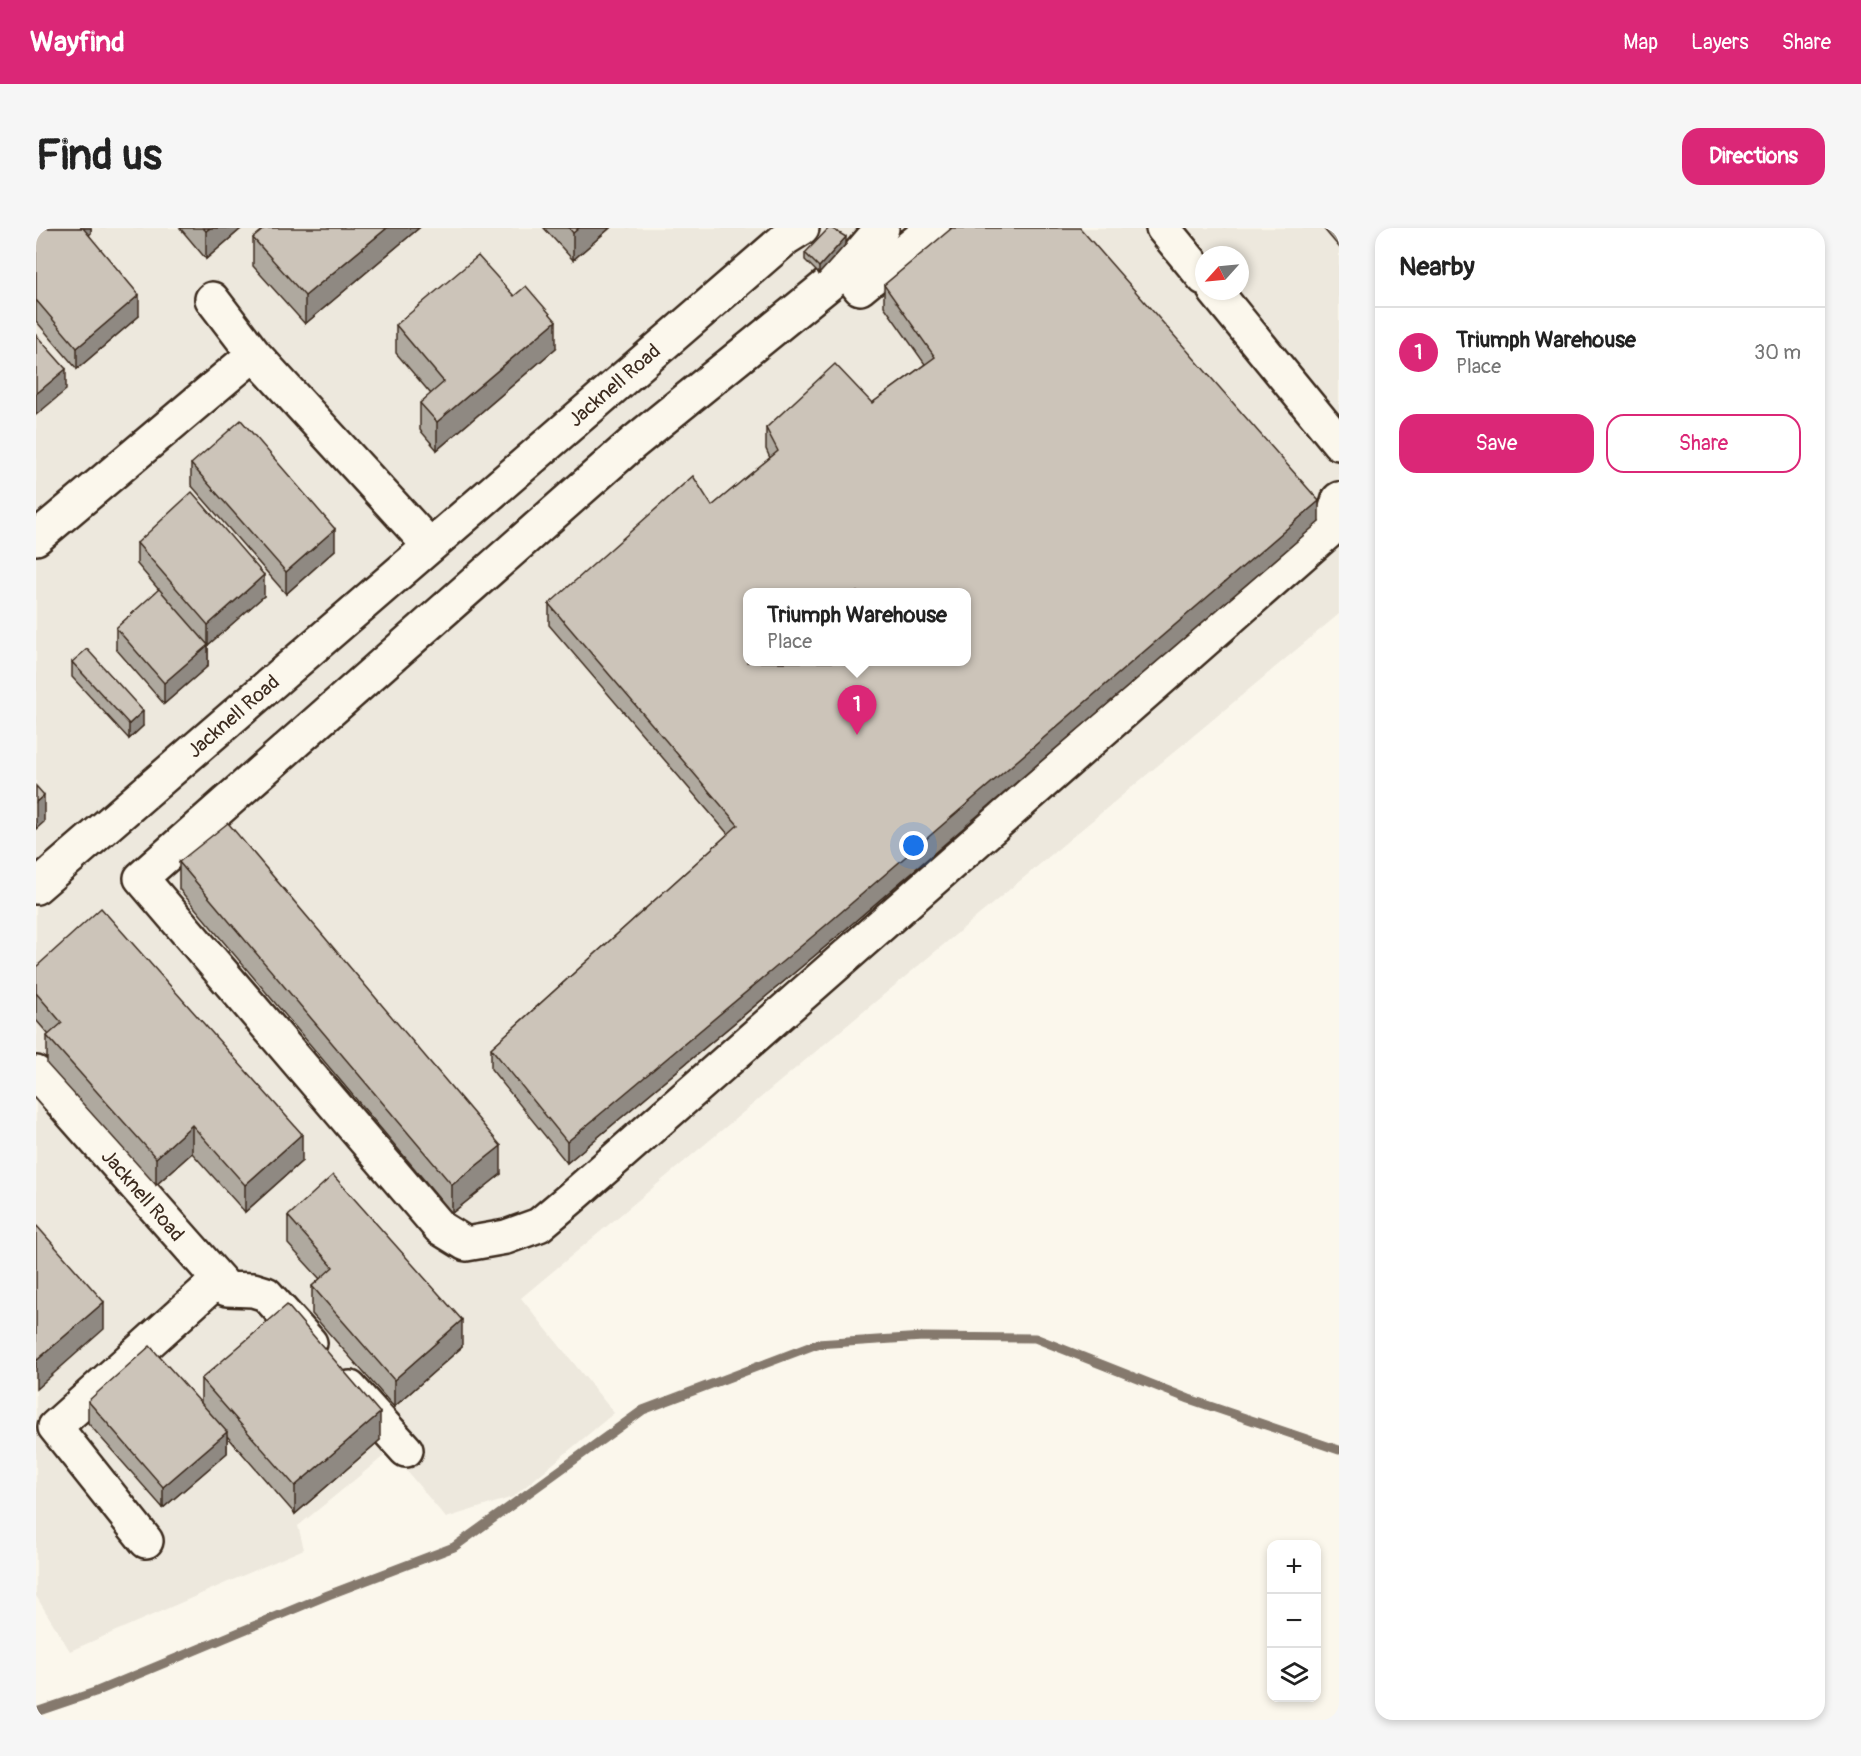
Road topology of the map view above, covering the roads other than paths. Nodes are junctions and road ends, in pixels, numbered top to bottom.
1 (802, 228) edge
2 (882, 228) edge
3 (933, 228) edge
4 (1163, 228) edge
5 (1195, 267) edge
6 (846, 270) junction
7 (212, 299) dead end
8 (1222, 300) edge
9 (254, 354) junction
10 (1339, 443) edge
11 (1339, 499) edge
12 (36, 538) edge
13 (429, 545) junction
14 (36, 886) edge
15 (40, 1087) edge
16 (222, 1285) junction
17 (406, 1450) dead end
18 (146, 1541) dead end

1 - 13 street, Jacknell Road
2 - 6 street
3 - 6 street
4 - 5 street
6 - 11 street
7 - 9 street
8 - 10 street
9 - 12 street
9 - 13 street
13 - 14 street, Jacknell Road
15 - 16 street, Jacknell Road
16 - 17 street
16 - 18 street

